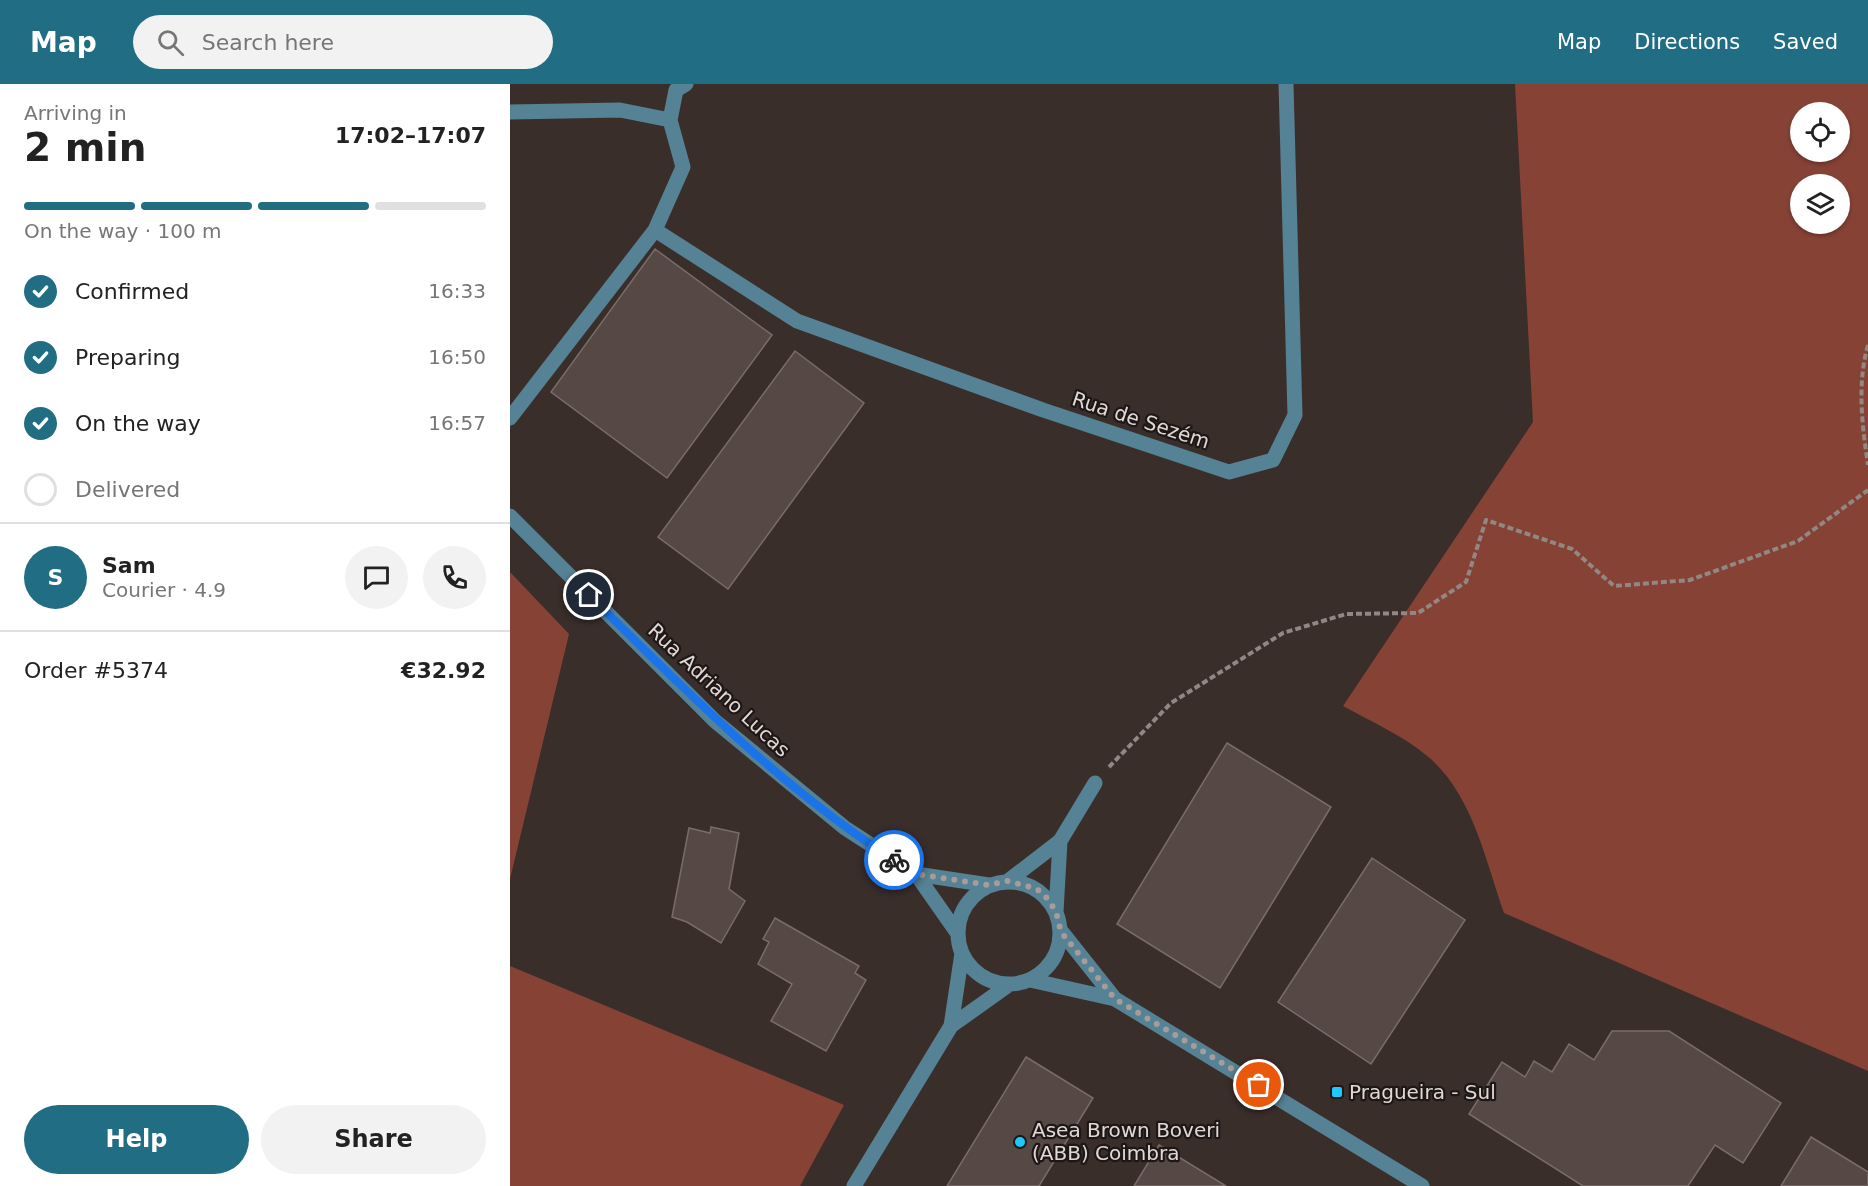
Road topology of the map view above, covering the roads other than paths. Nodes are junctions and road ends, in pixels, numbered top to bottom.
1 (686, 84) edge
2 (1286, 84) edge
3 (510, 112) edge
4 (670, 120) junction
5 (655, 230) junction
6 (510, 418) edge
7 (510, 516) edge
8 (1095, 783) road end
9 (1060, 841) junction
10 (916, 874) junction
11 (1008, 881) junction
12 (988, 885) junction
13 (1056, 912) junction
14 (1061, 932) junction
15 (958, 934) junction
16 (962, 953) junction
17 (1030, 980) junction
18 (1010, 984) junction
19 (1115, 999) junction
20 (951, 1026) junction
21 (854, 1186) edge
22 (1422, 1186) edge

1 - 4 street
2 - 5 street, Rua de Sezém
3 - 4 street
4 - 5 street
5 - 6 street
7 - 10 street, Rua Adriano Lucas
8 - 9 street
9 - 11 street
9 - 13 street
10 - 12 street, Rua Adriano Lucas
10 - 15 street, Rua Adriano Lucas
11 - 12 street
11 - 13 street
12 - 15 street
13 - 14 street
14 - 17 street
14 - 19 street
15 - 16 street
16 - 18 street
16 - 20 street
17 - 18 street
17 - 19 street
18 - 20 street
19 - 22 street
20 - 21 street

